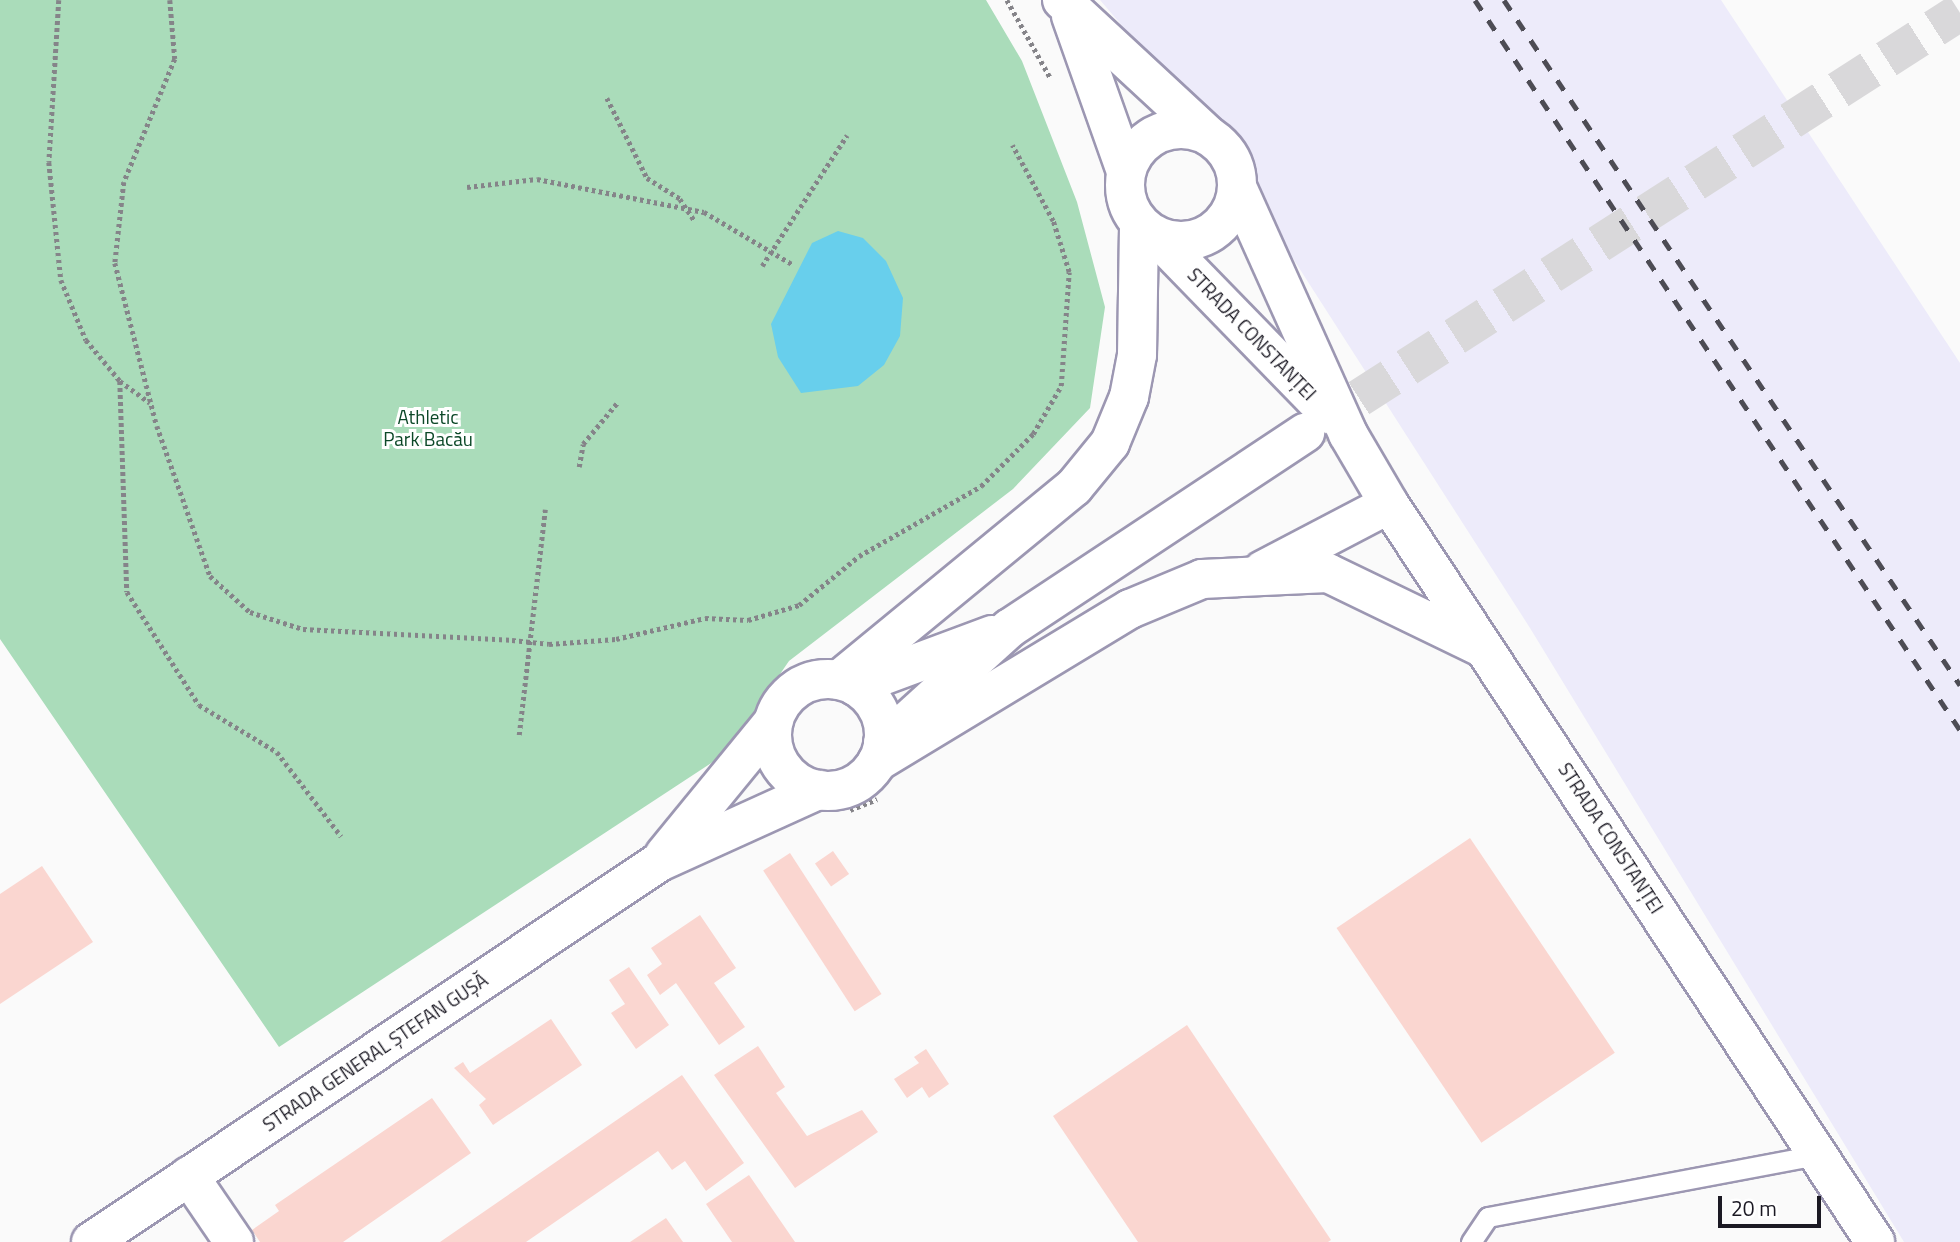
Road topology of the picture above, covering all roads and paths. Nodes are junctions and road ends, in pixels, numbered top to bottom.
1 (59, 0) edge
2 (170, 0) edge
3 (1007, 0) edge
4 (1066, 5) edge
5 (1056, 90) dead end
6 (607, 98) dead end
7 (847, 135) dead end
8 (1209, 136) junction
9 (1012, 145) dead end
10 (1126, 171) junction
11 (467, 187) dead end
12 (1238, 189) junction
13 (690, 209) junction
14 (695, 221) dead end
15 (1147, 229) junction
16 (773, 251) junction
17 (792, 264) dead end
18 (762, 266) dead end
19 (120, 381) junction
20 (617, 403) dead end
21 (151, 404) junction
22 (1306, 433) tunnel mouth
23 (1348, 434) junction
24 (579, 467) dead end
25 (1389, 504) junction
26 (545, 509) dead end
27 (1258, 572) junction
28 (1010, 628) junction
29 (1479, 646) junction
30 (847, 683) junction
31 (773, 722) junction
32 (519, 734) dead end
33 (882, 766) junction
34 (828, 802) junction
35 (341, 836) dead end
36 (659, 862) junction
37 (1817, 1155) junction
38 (190, 1176) junction
39 (91, 1242) edge
40 (234, 1242) edge
41 (1471, 1242) edge
42 (1875, 1242) edge

1 - 19 path
2 - 21 path
3 - 5 path
4 - 8 street
4 - 10 street
6 - 13 path
7 - 16 path
8 - 10 street
8 - 12 street
9 - 21 path, bridge
10 - 15 street
11 - 13 path
12 - 15 street
12 - 23 street, STRADA CONSTANȚEI
13 - 14 path
13 - 16 path
15 - 23 street, STRADA CONSTANȚEI
15 - 30 street
16 - 17 path
16 - 18 path
19 - 21 path
19 - 35 path
20 - 24 path
22 - 28 street
23 - 25 street, STRADA CONSTANȚEI
25 - 27 street
25 - 29 street, STRADA CONSTANȚEI
26 - 32 path
27 - 29 street
27 - 33 street
28 - 30 street
28 - 33 street
29 - 37 street, STRADA CONSTANȚEI
30 - 31 street
30 - 33 street
31 - 34 street
31 - 36 street, STRADA GENERAL ȘTEFAN GUȘĂ
33 - 34 path
33 - 34 street
34 - 36 street, STRADA GENERAL ȘTEFAN GUȘĂ
36 - 38 street, STRADA GENERAL ȘTEFAN GUȘĂ
37 - 41 lane
37 - 42 street, STRADA CONSTANȚEI
38 - 39 street, STRADA GENERAL ȘTEFAN GUȘĂ
38 - 40 street

